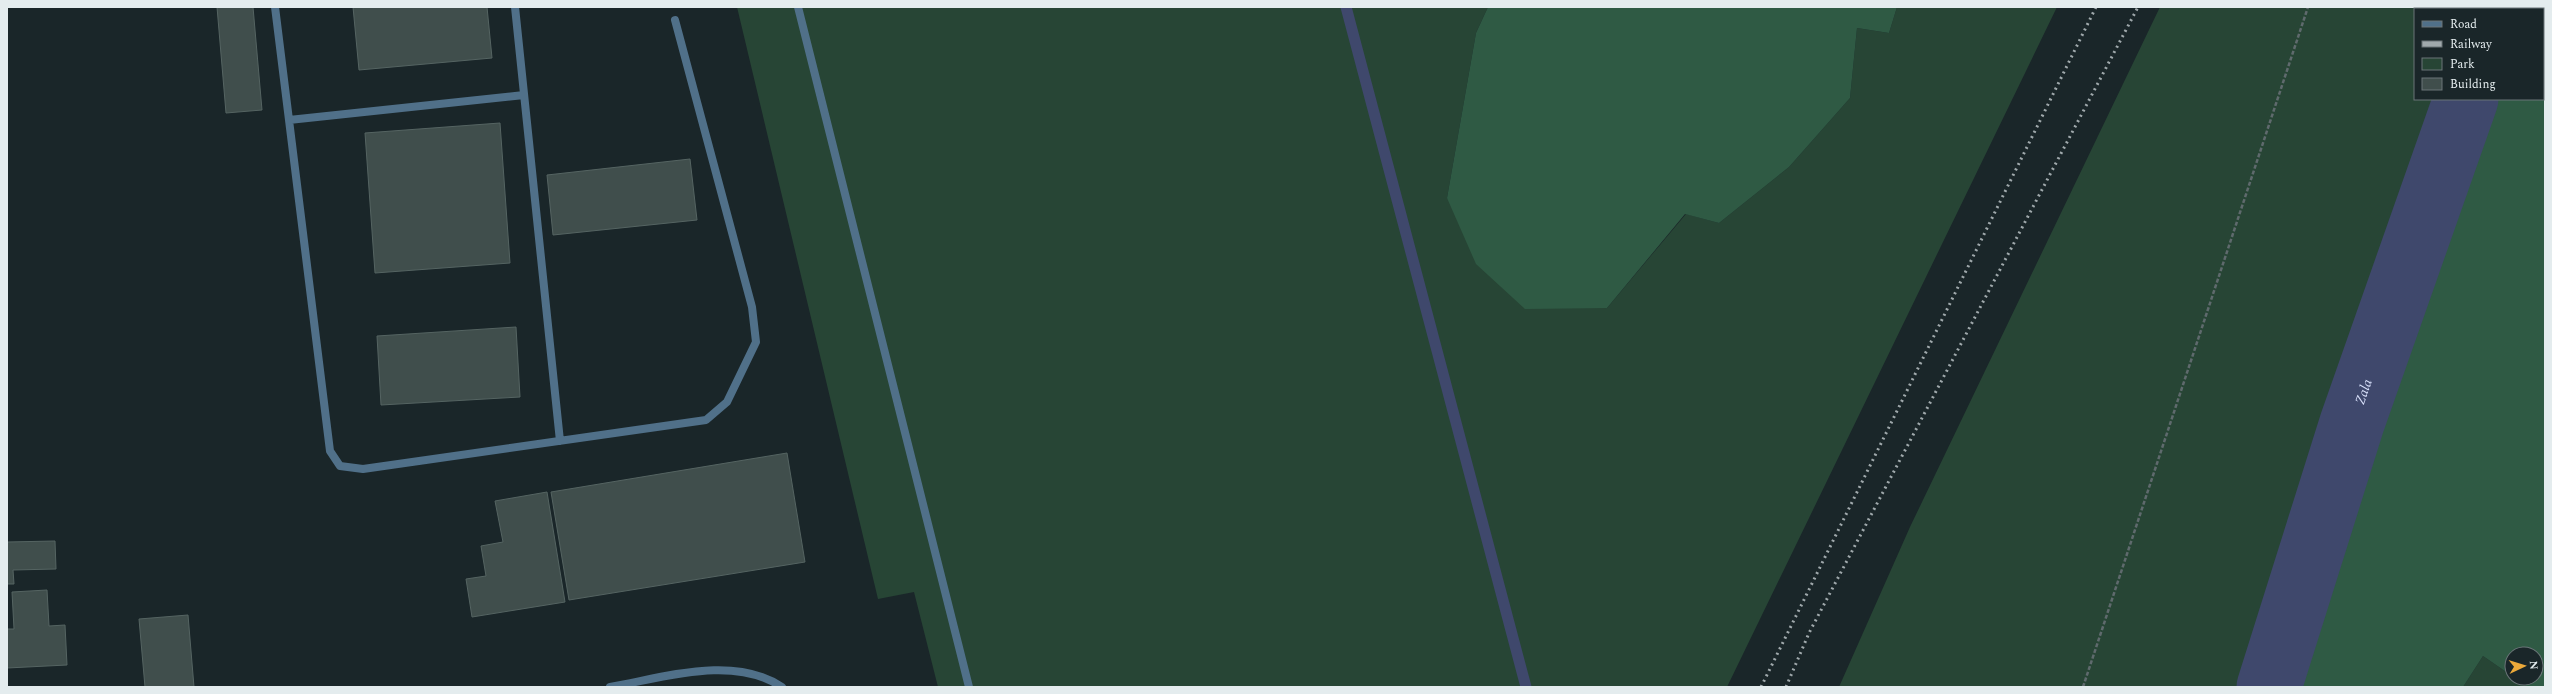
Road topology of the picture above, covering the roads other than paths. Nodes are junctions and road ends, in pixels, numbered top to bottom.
1 (275, 7) edge
2 (515, 7) edge
3 (798, 7) edge
4 (675, 20) dead end
5 (524, 95) junction
6 (289, 120) junction
7 (560, 441) junction
8 (610, 687) edge
9 (782, 687) edge
10 (969, 687) edge

1 - 6 street
2 - 5 street
3 - 10 street
4 - 7 street
5 - 6 street
5 - 7 street
6 - 7 street
8 - 9 street

